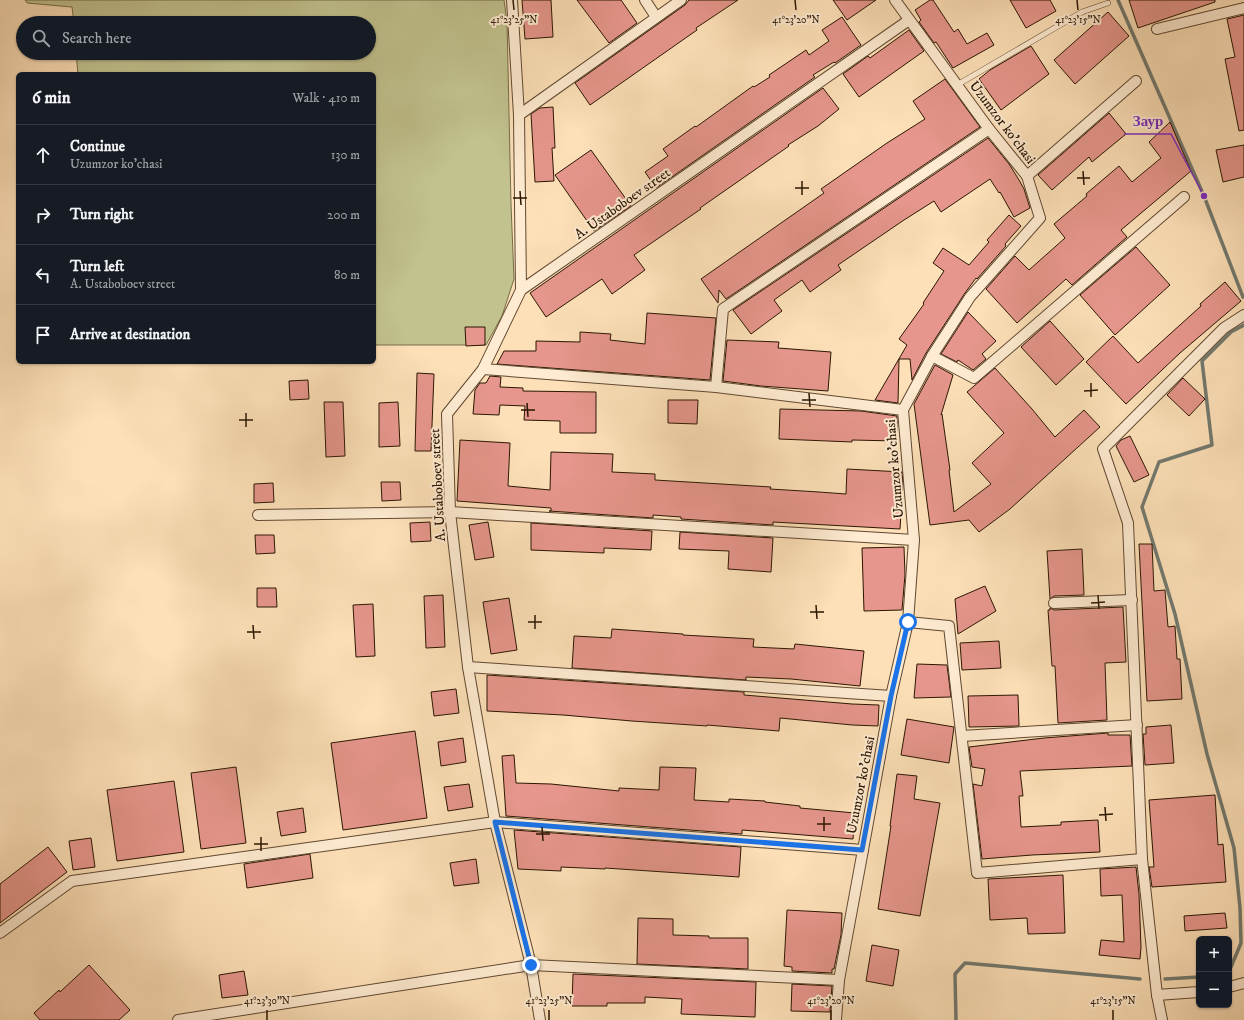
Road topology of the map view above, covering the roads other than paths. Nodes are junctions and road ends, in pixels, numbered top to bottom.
1 (512, 0) edge
2 (645, 0) edge
3 (681, 0) edge
4 (895, 0) edge
5 (1108, 3) dead end
6 (1244, 8) edge
7 (656, 18) junction
8 (909, 20) junction
9 (1157, 29) dead end
10 (1136, 81) dead end
11 (957, 85) junction
12 (519, 115) junction
13 (989, 129) junction
14 (1027, 176) junction
15 (1184, 197) dead end
16 (521, 290) junction
17 (1244, 315) edge
18 (932, 356) junction
19 (483, 369) junction
20 (716, 387) junction
21 (903, 410) junction
22 (450, 512) junction
23 (258, 515) dead end
24 (914, 540) junction
25 (1132, 600) junction
26 (1054, 604) dead end
27 (908, 622) junction
28 (468, 668) junction
29 (891, 696) junction
30 (1137, 725) junction
31 (962, 736) junction
32 (495, 822) junction
33 (862, 850) junction
34 (1142, 859) junction
35 (0, 933) edge
36 (531, 965) junction
37 (839, 980) junction
38 (1244, 983) edge
39 (1232, 987) edge
40 (1196, 992) edge
41 (1157, 995) junction
42 (178, 1020) edge
43 (540, 1020) edge
44 (836, 1020) edge
45 (1162, 1020) edge

1 - 12 street
2 - 7 street
3 - 7 street
4 - 8 street, Uzumzor ko'chasi
5 - 11 lane
6 - 9 street
7 - 12 street
8 - 11 street, Uzumzor ko'chasi
8 - 16 street, A. Ustaboboev street
10 - 14 street
11 - 13 street, Uzumzor ko'chasi
12 - 16 street
13 - 14 street, Uzumzor ko'chasi
13 - 20 street
14 - 18 street, Uzumzor ko'chasi
15 - 18 street
16 - 19 street, A. Ustaboboev street
17 - 25 street
18 - 21 street, Uzumzor ko'chasi
19 - 20 street
19 - 22 street, A. Ustaboboev street
20 - 21 street
21 - 24 street, Uzumzor ko'chasi
22 - 23 street
22 - 24 street
22 - 28 street, A. Ustaboboev street
24 - 27 street, Uzumzor ko'chasi
25 - 26 street
25 - 30 street
27 - 29 street, Uzumzor ko'chasi
27 - 31 street
28 - 29 street
28 - 32 street, A. Ustaboboev street
29 - 33 street, Uzumzor ko'chasi
30 - 31 street
30 - 34 street
31 - 34 street
32 - 33 street
32 - 35 street
32 - 36 street, A. Ustaboboev street
33 - 37 street, Uzumzor ko'chasi
34 - 41 street
36 - 37 street
36 - 42 street
36 - 43 street, A. Ustaboboev street
37 - 44 street, Uzumzor ko'chasi
38 - 39 street
40 - 41 street
41 - 45 street

